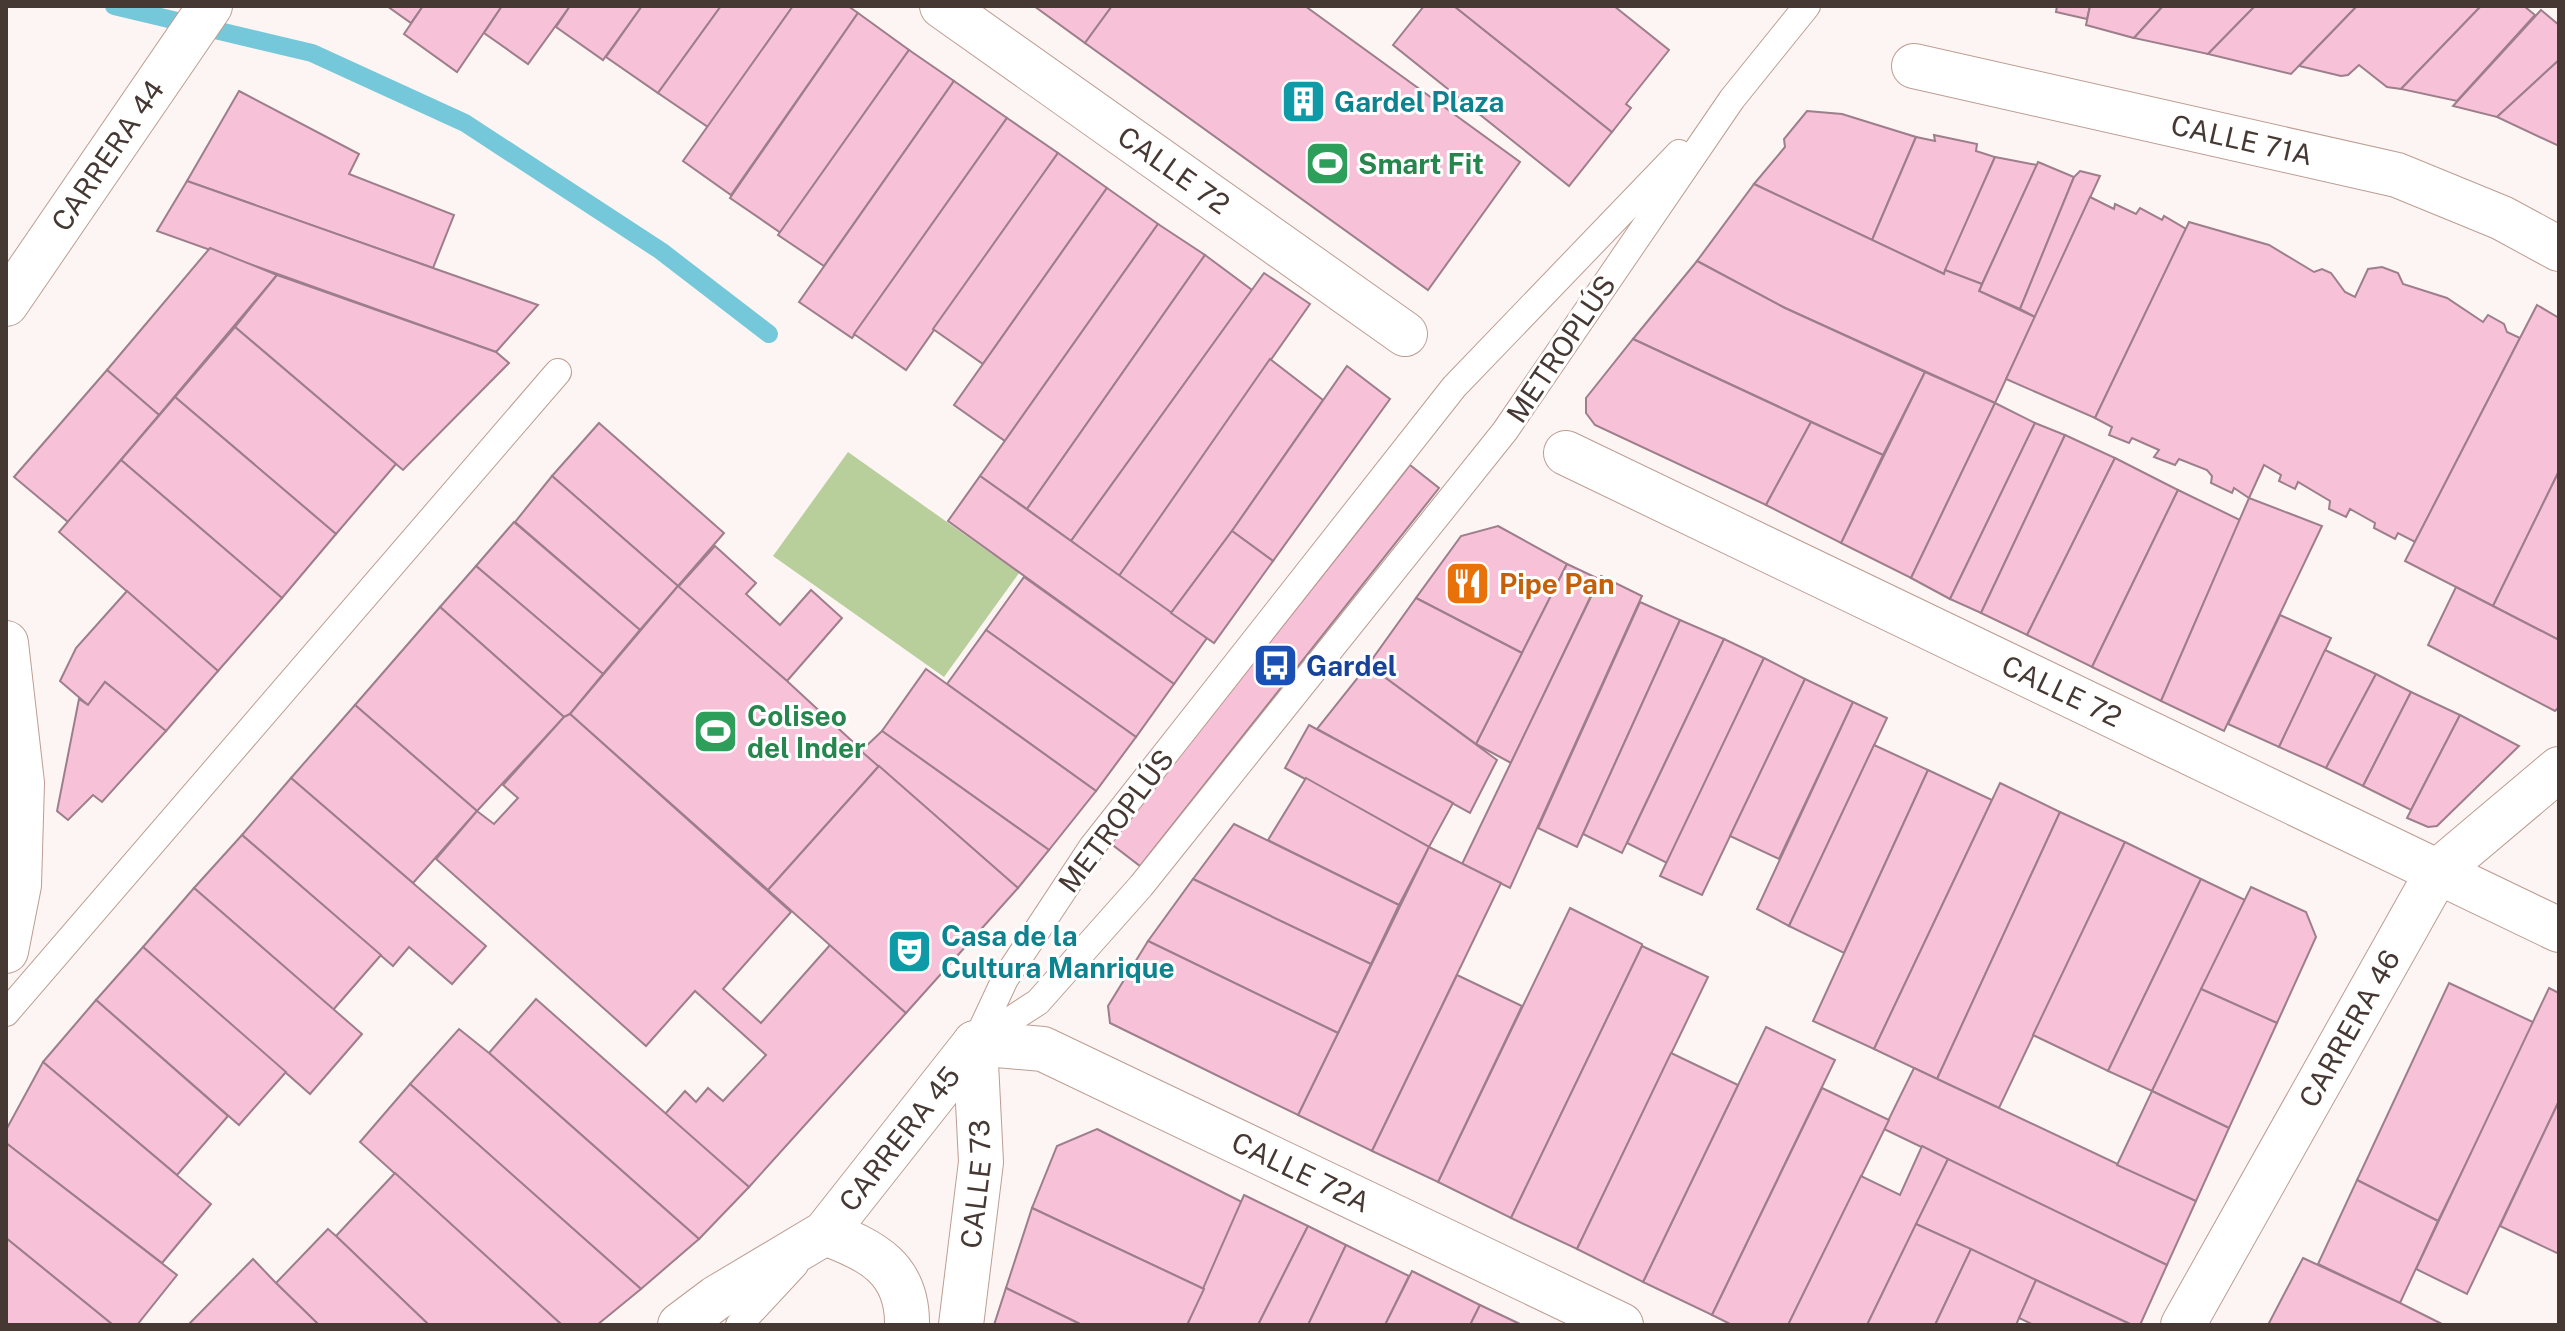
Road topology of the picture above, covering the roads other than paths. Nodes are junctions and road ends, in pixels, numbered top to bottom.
1 (210, 6) edge
2 (942, 6) edge
3 (1807, 6) edge
4 (1914, 66) dead end
5 (1732, 99) junction
6 (2559, 249) edge
7 (6, 304) edge
8 (1405, 334) dead end
9 (558, 372) dead end
10 (1566, 453) dead end
11 (6, 643) edge
12 (2559, 769) edge
13 (2438, 871) junction
14 (2559, 930) edge
15 (6, 951) edge
16 (6, 1013) edge
17 (975, 1043) junction
18 (825, 1233) junction
19 (680, 1325) edge
20 (739, 1325) edge
21 (907, 1325) edge
22 (961, 1325) edge
23 (1621, 1325) edge
24 (2183, 1325) edge

1 - 7 street, CARRERA 44
2 - 8 street, CALLE 72
3 - 5 lane, METROPLÚS
4 - 6 street, CALLE 71A
5 - 17 lane, METROPLÚS
5 - 17 lane, METROPLÚS
9 - 16 lane
10 - 13 street, CALLE 72
11 - 15 street
12 - 13 street, CARRERA 46
13 - 14 street, CALLE 72
13 - 24 street, CARRERA 46
17 - 18 street, CARRERA 45
17 - 22 street, CALLE 73
17 - 23 street, CALLE 72A
18 - 19 street
18 - 20 lane
18 - 21 street

